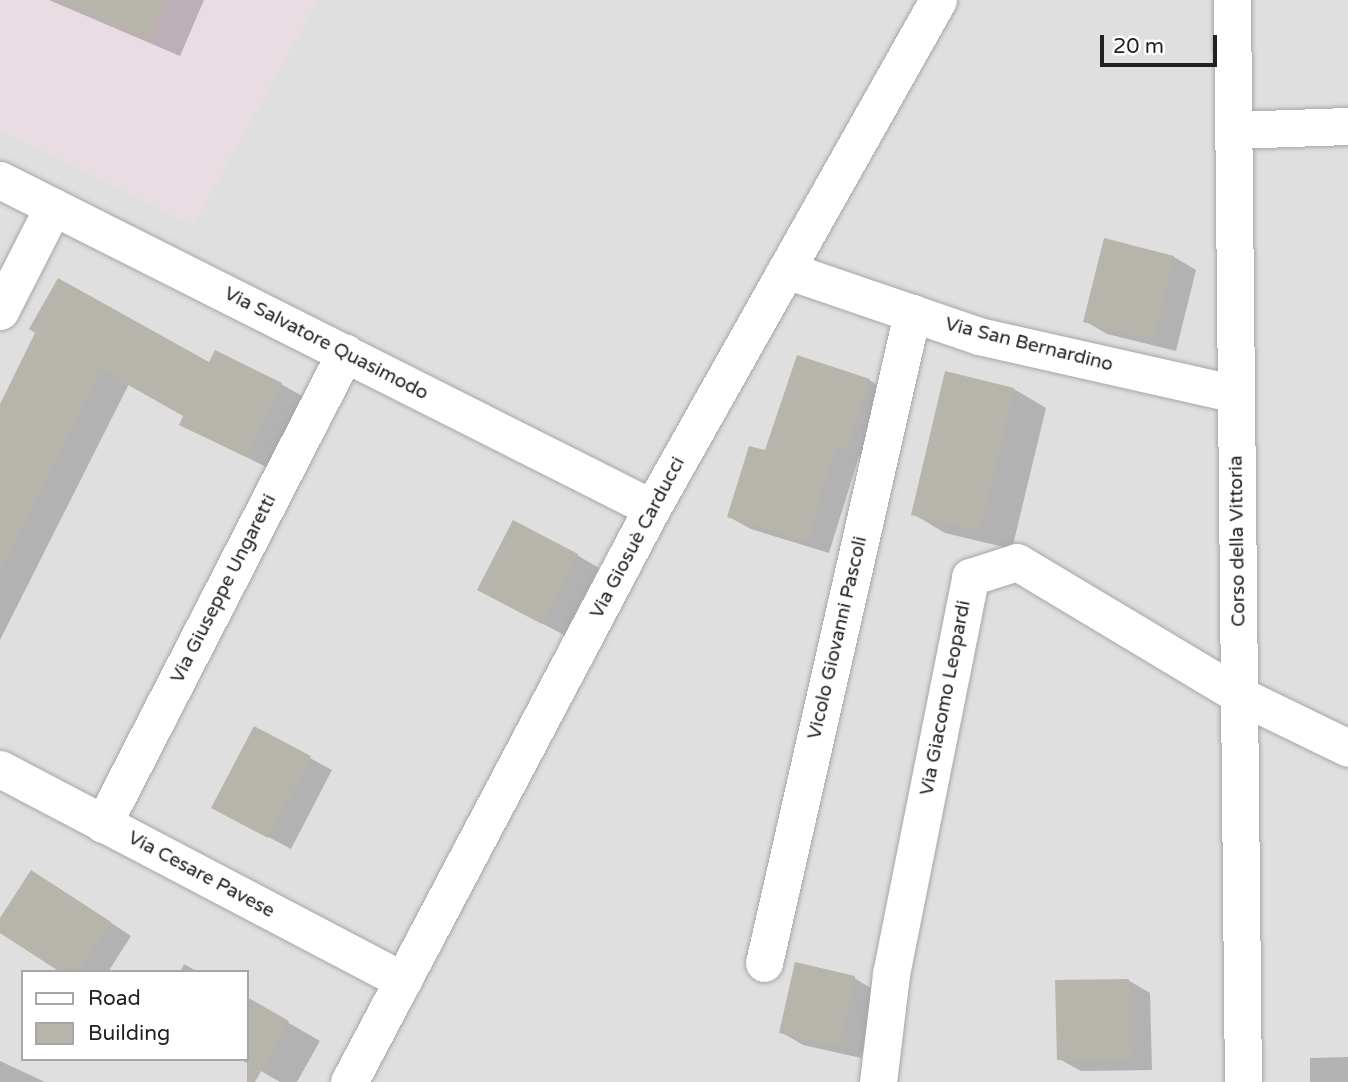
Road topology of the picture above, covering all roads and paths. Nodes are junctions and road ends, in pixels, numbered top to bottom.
1 (938, 0) edge
2 (1232, 0) edge
3 (1348, 126) edge
4 (1233, 130) junction
5 (0, 180) edge
6 (53, 207) junction
7 (786, 270) junction
8 (0, 311) edge
9 (912, 313) junction
10 (345, 354) junction
11 (1236, 394) junction
12 (652, 508) junction
13 (1239, 695) junction
14 (1348, 748) edge
15 (0, 769) edge
16 (103, 824) junction
17 (764, 963) dead end
18 (403, 981) junction
19 (349, 1082) edge
20 (878, 1082) edge
21 (1243, 1082) edge

1 - 7 street, Via Giosuè Carducci
2 - 4 street, Corso della Vittoria
3 - 4 street
4 - 11 street, Corso della Vittoria
5 - 6 street, Via Salvatore Quasimodo
6 - 8 street
6 - 10 street, Via Salvatore Quasimodo
7 - 9 street, Via San Bernardino
7 - 12 street, Via Giosuè Carducci
9 - 11 street, Via San Bernardino
9 - 17 street, Vicolo Giovanni Pascoli
10 - 12 street, Via Salvatore Quasimodo
10 - 16 street, Via Giuseppe Ungaretti
11 - 13 street, Corso della Vittoria
12 - 18 street, Via Giosuè Carducci
13 - 14 street
13 - 20 street, Via Giacomo Leopardi
13 - 21 street, Corso della Vittoria
15 - 16 street, Via Cesare Pavese
16 - 18 street, Via Cesare Pavese
18 - 19 street, Via Giosuè Carducci

